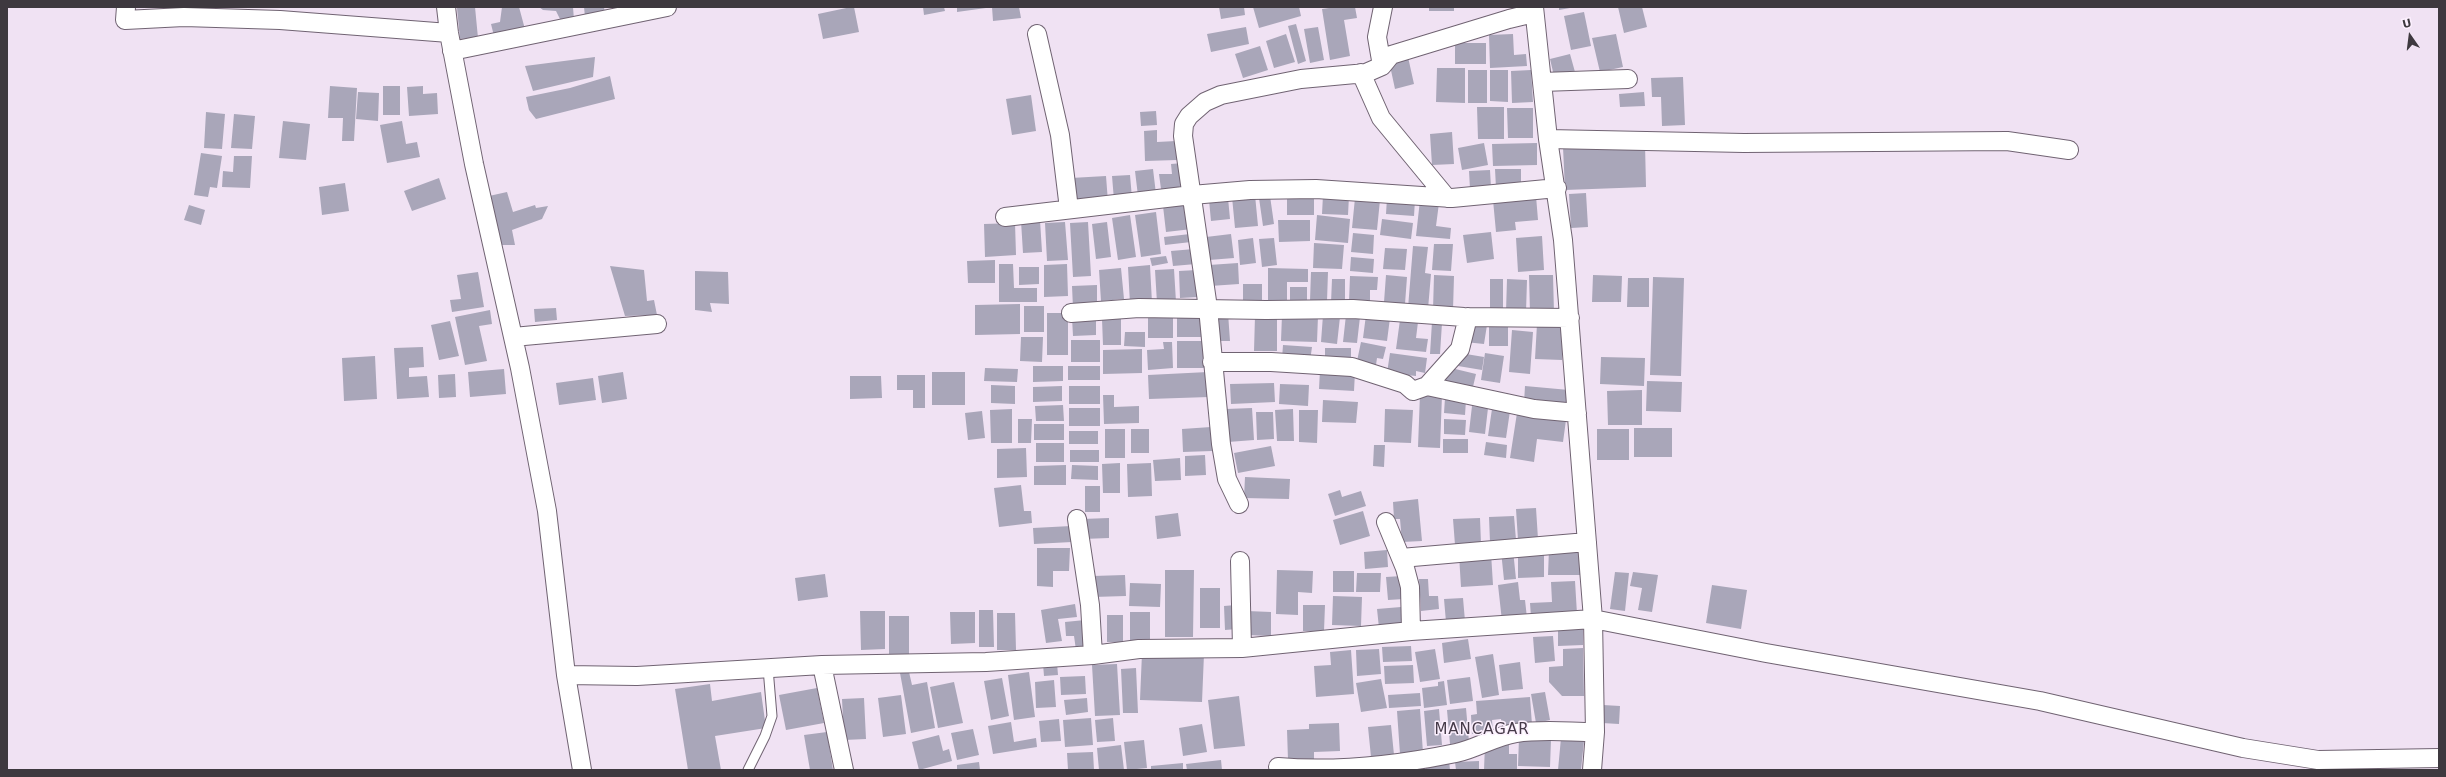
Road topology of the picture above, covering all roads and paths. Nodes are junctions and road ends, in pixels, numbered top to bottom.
1 (126, 7) edge
2 (446, 7) edge
3 (667, 7) edge
4 (1383, 7) edge
5 (1534, 10) edge
6 (448, 33) junction
7 (1037, 34) dead end
8 (452, 51) junction
9 (1372, 70) junction
10 (1628, 79) dead end
11 (1542, 82) junction
12 (1548, 139) junction
13 (2069, 150) dead end
14 (1557, 188) junction
15 (1192, 195) junction
16 (1456, 198) junction
17 (1069, 209) junction
18 (1005, 217) dead end
19 (1208, 308) junction
20 (1071, 313) dead end
21 (1460, 317) junction
22 (1570, 318) junction
23 (657, 324) dead end
24 (513, 338) junction
25 (1212, 362) junction
26 (1414, 387) junction
27 (1577, 413) junction
28 (1239, 504) dead end
29 (1077, 519) dead end
30 (1386, 522) dead end
31 (1587, 542) junction
32 (1409, 557) junction
33 (1240, 561) dead end
34 (1593, 619) junction
35 (1411, 631) junction
36 (1242, 648) junction
37 (1093, 655) junction
38 (822, 665) junction
39 (768, 668) junction
40 (566, 675) junction
41 (1595, 732) junction
42 (2439, 758) edge
43 (1278, 767) dead end
44 (582, 770) edge
45 (748, 770) edge
46 (844, 770) edge
47 (1592, 770) edge

1 - 6 street
2 - 6 street
3 - 8 street
4 - 9 street
5 - 9 street
5 - 11 street
6 - 8 street
7 - 17 street
8 - 24 street
9 - 15 street
9 - 16 street
10 - 11 street
11 - 12 street
12 - 13 street
12 - 14 street
14 - 16 street
14 - 22 street
15 - 16 street
15 - 17 street
15 - 19 street
17 - 18 street
19 - 20 street
19 - 21 street
19 - 25 street
21 - 22 street
21 - 26 street
22 - 27 street
23 - 24 street
24 - 40 street
25 - 26 street
25 - 28 street
26 - 27 street
27 - 31 street
29 - 37 street
30 - 32 street
31 - 32 street
31 - 34 street
32 - 35 street
33 - 36 street
34 - 35 street
34 - 41 street
34 - 42 street
35 - 36 street
36 - 37 street
37 - 38 street
38 - 39 street
38 - 46 street
39 - 40 street
39 - 45 lane
40 - 44 street
41 - 43 street
41 - 47 street

